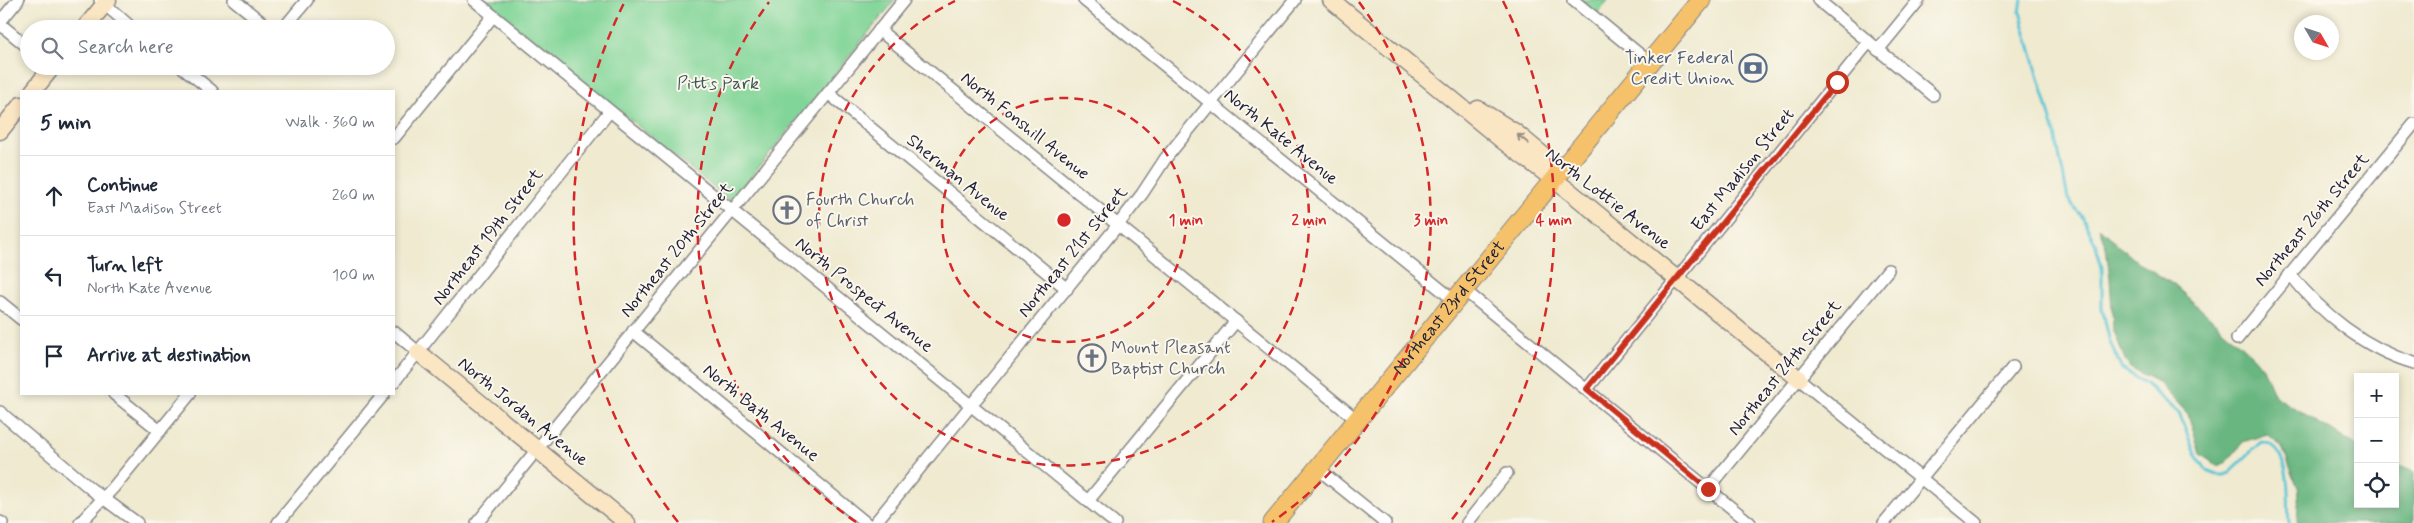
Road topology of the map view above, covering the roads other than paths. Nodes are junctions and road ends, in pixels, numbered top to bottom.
1 (18, 0) edge
2 (234, 0) edge
3 (307, 0) edge
4 (474, 0) edge
5 (904, 0) edge
6 (1084, 0) edge
7 (1294, 0) edge
8 (1331, 0) edge
9 (1343, 0) edge
10 (1572, 0) edge
11 (1701, 0) edge
12 (1818, 0) edge
13 (1918, 0) edge
14 (104, 1) edge
15 (493, 16) junction
16 (90, 20) edge
17 (124, 20) edge
18 (259, 20) edge
19 (290, 20) edge
20 (0, 23) edge
21 (878, 30) junction
22 (20, 40) edge
23 (1874, 46) junction
24 (1650, 63) junction
25 (46, 75) edge
26 (192, 75) edge
27 (34, 90) edge
28 (211, 90) edge
29 (828, 93) junction
30 (1934, 95) dead end
31 (1211, 103) junction
32 (609, 112) junction
33 (18, 115) edge
34 (2414, 124) edge
35 (0, 131) edge
36 (395, 137) edge
37 (1557, 175) junction
38 (732, 210) junction
39 (1118, 225) junction
40 (1888, 270) dead end
41 (2290, 274) junction
42 (1677, 279) junction
43 (1066, 289) junction
44 (1460, 296) junction
45 (0, 302) edge
46 (20, 318) edge
47 (1236, 321) junction
48 (633, 331) junction
49 (395, 333) edge
50 (2237, 339) dead end
51 (418, 352) junction
52 (2414, 363) edge
53 (2013, 367) dead end
54 (1799, 379) junction
55 (395, 381) edge
56 (1587, 389) junction
57 (115, 395) edge
58 (189, 395) edge
59 (383, 395) edge
60 (970, 406) junction
61 (0, 412) edge
62 (1357, 420) junction
63 (160, 431) junction
64 (537, 450) junction
65 (1317, 468) junction
66 (1507, 474) dead end
67 (1921, 478) junction
68 (1708, 489) junction
69 (104, 497) junction
70 (1088, 502) junction
71 (80, 523) edge
72 (137, 523) edge
73 (278, 523) edge
74 (478, 523) edge
75 (627, 523) edge
76 (866, 523) edge
77 (875, 523) edge
78 (1115, 523) edge
79 (1273, 523) edge
80 (1385, 523) edge
81 (1467, 523) edge
82 (1750, 523) edge
83 (1884, 523) edge
84 (1976, 523) edge

1 - 20 street
2 - 18 street
3 - 19 street
4 - 15 street, North Prospect Avenue
5 - 21 street, Northeast 20th Street
6 - 31 street, North Kate Avenue
7 - 31 street, Northeast 21st Street
8 - 37 street, North Lottie Avenue
37 -> 9 street, North Lottie Avenue
10 - 24 street
11 - 24 main road, Northeast 23rd Street
12 - 23 street
13 - 23 street, East Madison Street
14 - 16 street
14 - 17 street
15 - 32 street, North Prospect Avenue
15 - 36 street
20 - 22 street
21 - 29 street, Northeast 20th Street
21 - 39 street, North Fonshill Avenue
23 - 30 street
23 - 42 street, East Madison Street
24 - 37 main road, Northeast 23rd Street
25 - 27 street
26 - 28 street
29 - 38 street, Northeast 20th Street
29 - 43 street, Sherman Avenue
31 - 39 street, Northeast 21st Street
31 - 44 street, North Kate Avenue
32 - 38 street, North Prospect Avenue
32 - 51 street, Northeast 19th Street
33 - 35 street
34 - 41 street, Northeast 26th Street
37 - 42 street, North Lottie Avenue
37 - 44 main road, Northeast 23rd Street
38 - 48 street, Northeast 20th Street
38 - 60 street, North Prospect Avenue
39 - 43 street, Northeast 21st Street
39 - 47 street, North Fonshill Avenue
40 - 54 street, Northeast 24th Street
41 - 50 street, Northeast 26th Street
41 - 52 street
42 - 54 street, North Lottie Avenue
42 - 56 street, East Madison Street
43 - 60 street, Northeast 21st Street
44 - 56 street, North Kate Avenue
44 - 62 main road, Northeast 23rd Street
45 - 46 street
47 - 62 street, North Fonshill Avenue
47 - 70 street
48 - 64 street, Northeast 20th Street
48 - 76 street, North Bath Avenue
49 - 51 street, North Jordan Avenue
51 - 55 street, Northeast 19th Street
51 - 64 street, North Jordan Avenue
53 - 67 street
54 - 67 street, North Lottie Avenue
54 - 68 street, Northeast 24th Street
56 - 68 street, North Kate Avenue
57 - 63 street
58 - 63 street
59 - 73 street
60 - 70 street, North Prospect Avenue
60 - 77 street, Northeast 21st Street
61 - 69 street
62 - 65 main road, Northeast 23rd Street
63 - 69 street
64 - 74 street, Northeast 20th Street
64 - 75 street, North Jordan Avenue
65 - 79 main road, Northeast 23rd Street
65 - 80 street
66 - 81 street
67 - 83 street
67 - 84 street, North Lottie Avenue
68 - 82 street, North Kate Avenue
69 - 71 street
69 - 72 street
70 - 78 street, North Prospect Avenue

